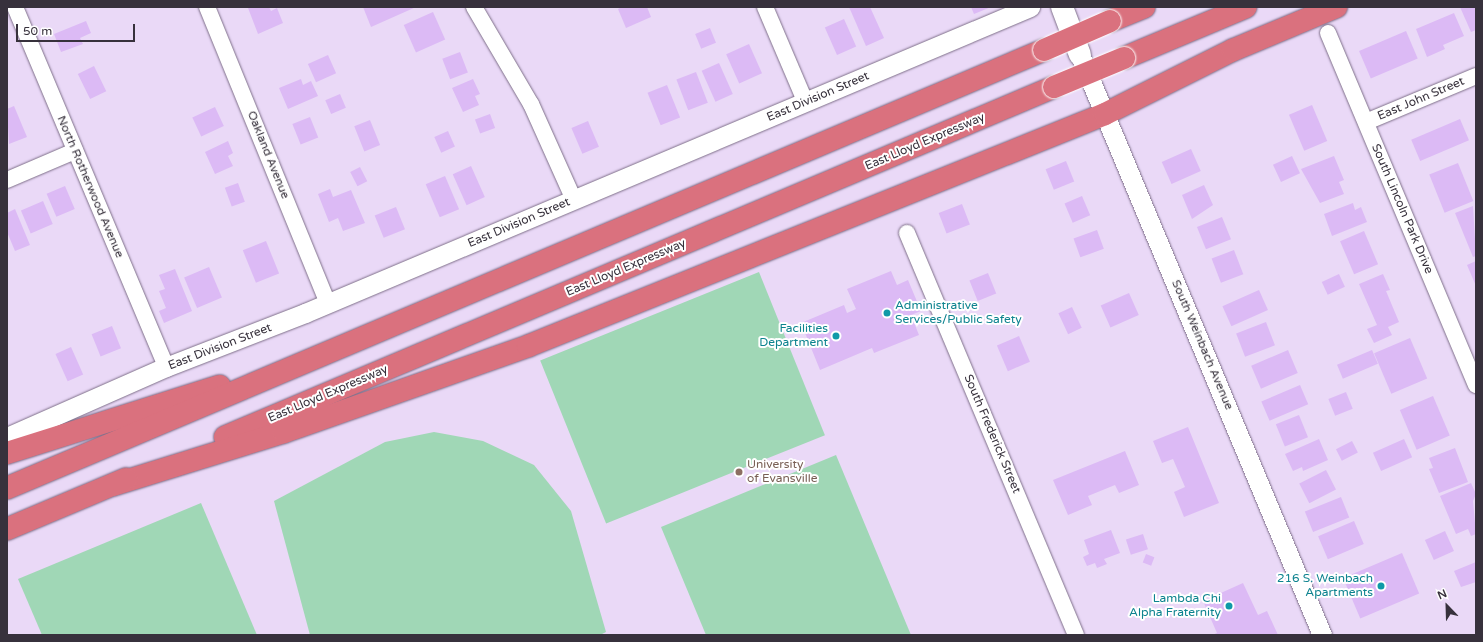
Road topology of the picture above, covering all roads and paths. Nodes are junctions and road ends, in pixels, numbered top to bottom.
1 (15, 7) edge
2 (207, 7) edge
3 (474, 7) edge
4 (765, 7) edge
5 (1030, 7) edge
6 (1062, 7) edge
7 (1144, 7) edge
8 (1246, 7) edge
9 (1336, 7) edge
10 (1328, 33) dead end
11 (1080, 55) joint
12 (1476, 76) edge
13 (806, 103) junction
14 (1105, 114) junction
15 (1366, 122) junction
16 (75, 151) junction
17 (7, 180) edge
18 (574, 200) junction
19 (907, 233) dead end
20 (328, 303) junction
21 (300, 364) junction
22 (166, 368) junction
23 (1476, 385) edge
24 (7, 437) edge
25 (7, 453) edge
26 (113, 485) junction
27 (7, 488) edge
28 (7, 529) edge
29 (1076, 635) edge
30 (1322, 635) edge

1 - 16 street, North Rotherwood Avenue
2 - 20 street, Oakland Avenue
3 - 18 street
4 - 13 street
5 - 13 street, East Division Street
6 - 11 main road
7 - 21 highway, bridge
8 - 26 highway, East Lloyd Expressway, bridge
9 - 14 highway
10 - 15 street, South Lincoln Park Drive
11 - 14 street, South Weinbach Avenue
12 - 15 street, East John Street
13 - 18 street, East Division Street
14 - 26 highway
14 - 30 street, South Weinbach Avenue
15 - 23 street, South Lincoln Park Drive
16 - 17 street
16 - 22 street, North Rotherwood Avenue
18 - 20 street, East Division Street
19 - 29 street, South Frederick Street
20 - 22 street, East Division Street
21 - 25 highway
21 - 27 highway
22 - 24 street, East Division Street
26 - 28 highway, East Lloyd Expressway

